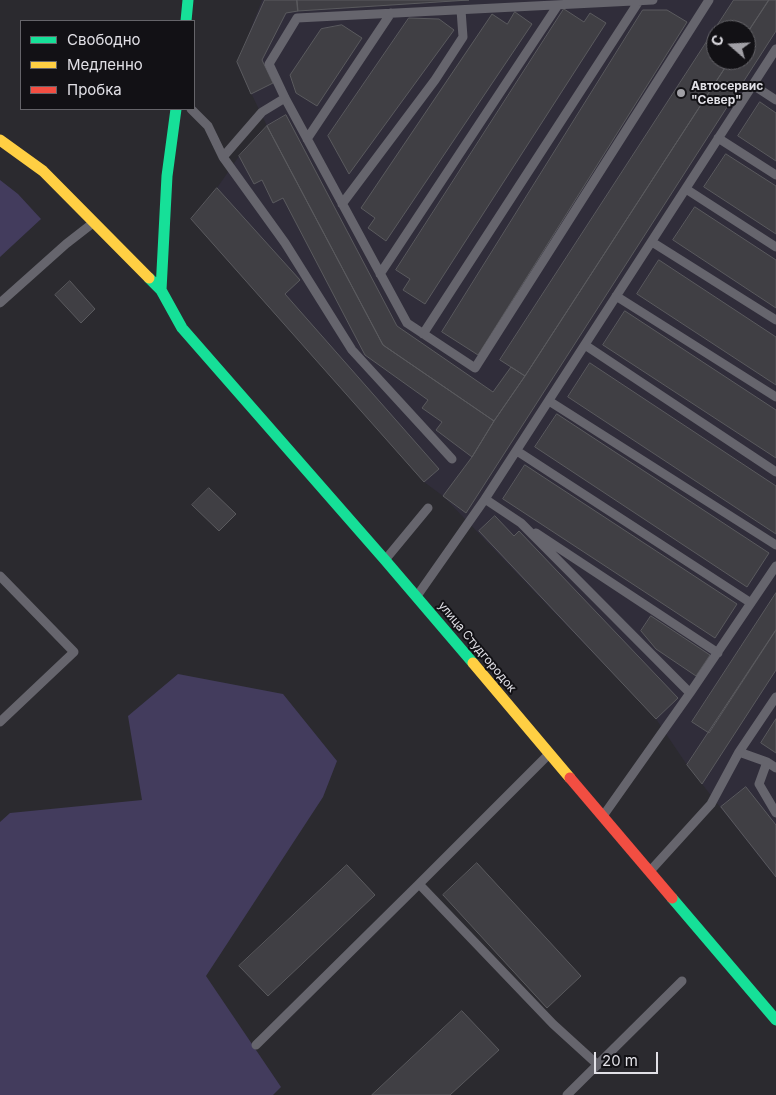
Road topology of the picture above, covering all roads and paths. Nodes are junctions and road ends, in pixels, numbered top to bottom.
1 (188, 0) edge
2 (653, 0) edge
3 (709, 0) edge
4 (639, 1) edge
5 (558, 5) junction
6 (461, 10) junction
7 (391, 13) junction
8 (186, 20) edge
9 (776, 49) edge
10 (753, 85) junction
11 (285, 98) junction
12 (776, 100) edge
13 (176, 110) edge
14 (191, 110) edge
15 (718, 138) junction
16 (307, 139) junction
17 (0, 140) edge
18 (223, 157) junction
19 (776, 175) edge
20 (686, 189) junction
21 (342, 204) junction
22 (93, 223) junction
23 (652, 242) junction
24 (776, 247) edge
25 (380, 274) junction
26 (160, 290) junction
27 (616, 296) junction
28 (0, 303) edge
29 (776, 320) edge
30 (423, 334) junction
31 (585, 345) junction
32 (776, 397) edge
33 (549, 400) junction
34 (516, 451) junction
35 (452, 459) dead end
36 (776, 472) edge
37 (485, 499) junction
38 (428, 508) dead end
39 (521, 523) junction
40 (776, 545) edge
41 (385, 560) junction
42 (776, 566) edge
43 (0, 576) edge
44 (416, 597) junction
45 (751, 603) junction
46 (718, 652) junction
47 (690, 693) junction
48 (776, 697) edge
49 (0, 722) edge
50 (739, 752) junction
51 (550, 754) junction
52 (767, 762) junction
53 (776, 768) edge
54 (776, 813) edge
55 (603, 817) junction
56 (650, 872) junction
57 (419, 884) junction
58 (682, 981) dead end
59 (776, 1020) edge
60 (256, 1045) dead end
61 (598, 1065) junction
62 (567, 1095) edge

1 - 8 street
2 - 4 lane
3 - 30 lane
4 - 5 lane
4 - 30 lane
5 - 6 lane
5 - 25 lane
6 - 7 lane
6 - 21 lane
7 - 11 lane
7 - 16 lane
9 - 10 lane
10 - 12 lane
10 - 15 lane
11 - 16 lane
11 - 18 lane
13 - 26 street
14 - 18 lane
15 - 19 lane
15 - 20 lane
16 - 21 lane
17 - 22 street, улица Студгородок
18 - 35 lane
20 - 23 lane
20 - 24 lane
21 - 25 lane
22 - 26 street, улица Студгородок
22 - 28 lane
23 - 27 lane
23 - 29 lane
25 - 30 lane
26 - 41 street, улица Студгородок
27 - 31 lane
27 - 32 lane
31 - 33 lane
31 - 36 lane
33 - 34 lane
33 - 40 lane
34 - 37 lane
34 - 45 lane
37 - 39 lane
37 - 44 lane
38 - 41 lane
39 - 46 lane
39 - 47 lane
41 - 44 street, улица Студгородок
42 - 45 lane
43 - 49 lane
44 - 51 street, улица Студгородок
45 - 46 lane
46 - 47 lane
47 - 55 lane
48 - 50 lane
50 - 52 lane
50 - 56 lane
51 - 55 street, улица Студгородок
51 - 57 lane
52 - 53 lane
52 - 54 lane
55 - 56 street, улица Студгородок
56 - 59 street, улица Студгородок
57 - 60 lane
57 - 61 lane
58 - 61 lane
61 - 62 lane

